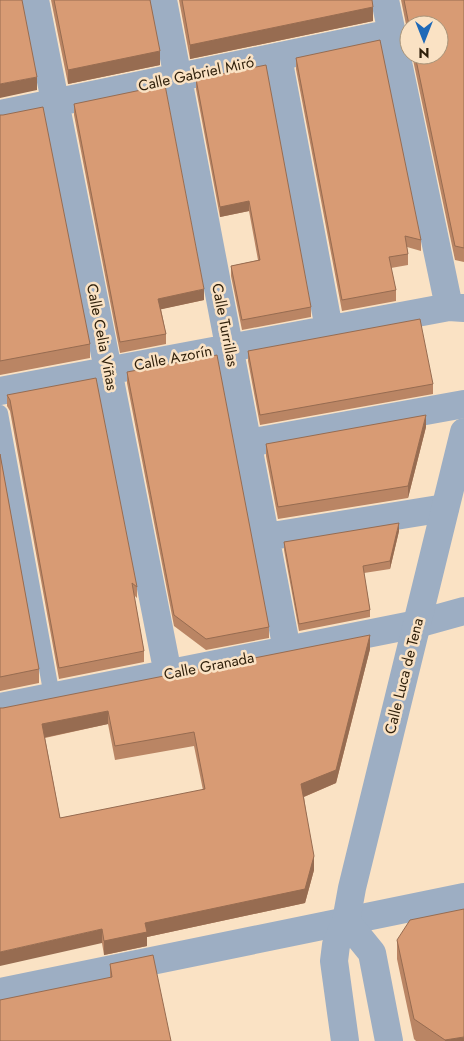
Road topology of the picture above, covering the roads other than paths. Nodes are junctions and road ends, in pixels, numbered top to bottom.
1 (35, 0) edge
2 (163, 0) edge
3 (385, 0) edge
4 (392, 33) junction
5 (278, 57) junction
6 (178, 78) junction
7 (55, 102) junction
8 (0, 114) edge
9 (456, 307) edge
10 (329, 329) junction
11 (229, 348) junction
12 (108, 370) junction
13 (0, 391) edge
14 (464, 404) edge
15 (0, 414) edge
16 (464, 432) edge
17 (248, 443) junction
18 (445, 508) junction
19 (266, 537) junction
20 (464, 611) edge
21 (417, 624) junction
22 (287, 650) junction
23 (168, 674) junction
24 (52, 696) junction
25 (0, 707) edge
26 (464, 896) edge
27 (346, 921) junction
28 (0, 992) edge
29 (345, 1041) edge
30 (389, 1041) edge

1 - 7 street, Calle Celia Viñas
2 - 6 street, Calle Turrillas
3 - 4 street
4 - 5 street, Calle Gabriel Miró
4 - 9 street
5 - 6 street, Calle Gabriel Miró
5 - 10 street
6 - 7 street, Calle Gabriel Miró
6 - 11 street, Calle Turrillas
7 - 8 street, Calle Gabriel Miró
7 - 12 street, Calle Celia Viñas
9 - 10 street, Calle Azorín
10 - 11 street, Calle Azorín
11 - 12 street, Calle Azorín
11 - 17 street, Calle Turrillas
12 - 13 street, Calle Azorín
12 - 23 street, Calle Celia Viñas
14 - 17 street
15 - 24 lane
16 - 18 street, Calle Luca de Tena
17 - 19 street, Calle Turrillas
18 - 19 street
18 - 21 street, Calle Luca de Tena
19 - 22 street, Calle Turrillas
20 - 21 street, Calle Granada
21 - 22 street, Calle Granada
21 - 27 street, Calle Luca de Tena
22 - 23 street, Calle Granada
23 - 24 street, Calle Granada
24 - 25 street, Calle Granada
26 - 27 street
27 - 28 street
27 - 29 street, Calle Luca de Tena
27 - 30 street

